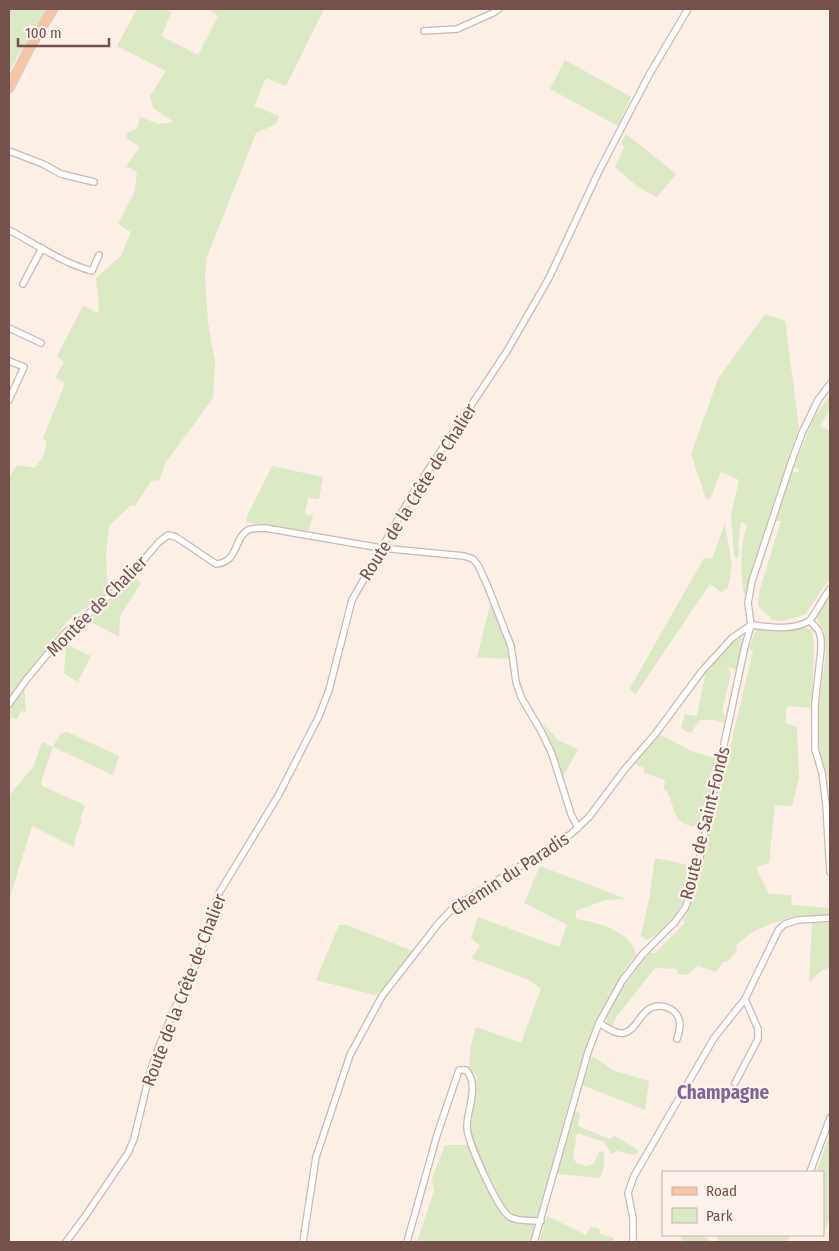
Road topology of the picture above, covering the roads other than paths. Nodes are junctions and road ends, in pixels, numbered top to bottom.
1 (53, 9) edge
2 (500, 9) edge
3 (688, 9) edge
4 (424, 31) dead end
5 (9, 88) edge
6 (9, 151) edge
7 (94, 182) dead end
8 (9, 230) edge
9 (42, 248) junction
10 (99, 255) dead end
11 (23, 284) dead end
12 (9, 328) edge
13 (41, 343) dead end
14 (9, 361) edge
15 (830, 384) edge
16 (9, 400) edge
17 (381, 548) junction
18 (830, 589) edge
19 (810, 621) junction
20 (751, 625) junction
21 (9, 704) edge
22 (578, 828) junction
23 (830, 872) edge
24 (830, 918) edge
25 (745, 999) junction
26 (599, 1023) junction
27 (677, 1038) dead end
28 (735, 1082) dead end
29 (830, 1118) edge
30 (810, 1171) edge
31 (540, 1221) junction
32 (66, 1242) edge
33 (303, 1242) edge
34 (407, 1242) edge
35 (534, 1242) edge
36 (633, 1242) edge

1 - 5 main road
2 - 4 street
3 - 17 street, Route de la Crête de Chalier
6 - 7 street
8 - 9 street
9 - 10 street
9 - 11 street
12 - 13 street
14 - 16 street
15 - 20 street, Route de Saint-Fonds
17 - 21 street, Montée de Chalier
17 - 22 street
17 - 32 street, Route de la Crête de Chalier
18 - 19 street
19 - 20 street
19 - 23 street
20 - 22 street, Chemin du Paradis
20 - 26 street, Route de Saint-Fonds
22 - 33 street, Chemin du Paradis
24 - 25 street
25 - 28 street
25 - 36 street
26 - 27 street
26 - 31 street, Route de Saint-Fonds
29 - 30 street
31 - 34 street
31 - 35 street, Route de Saint-Fonds

